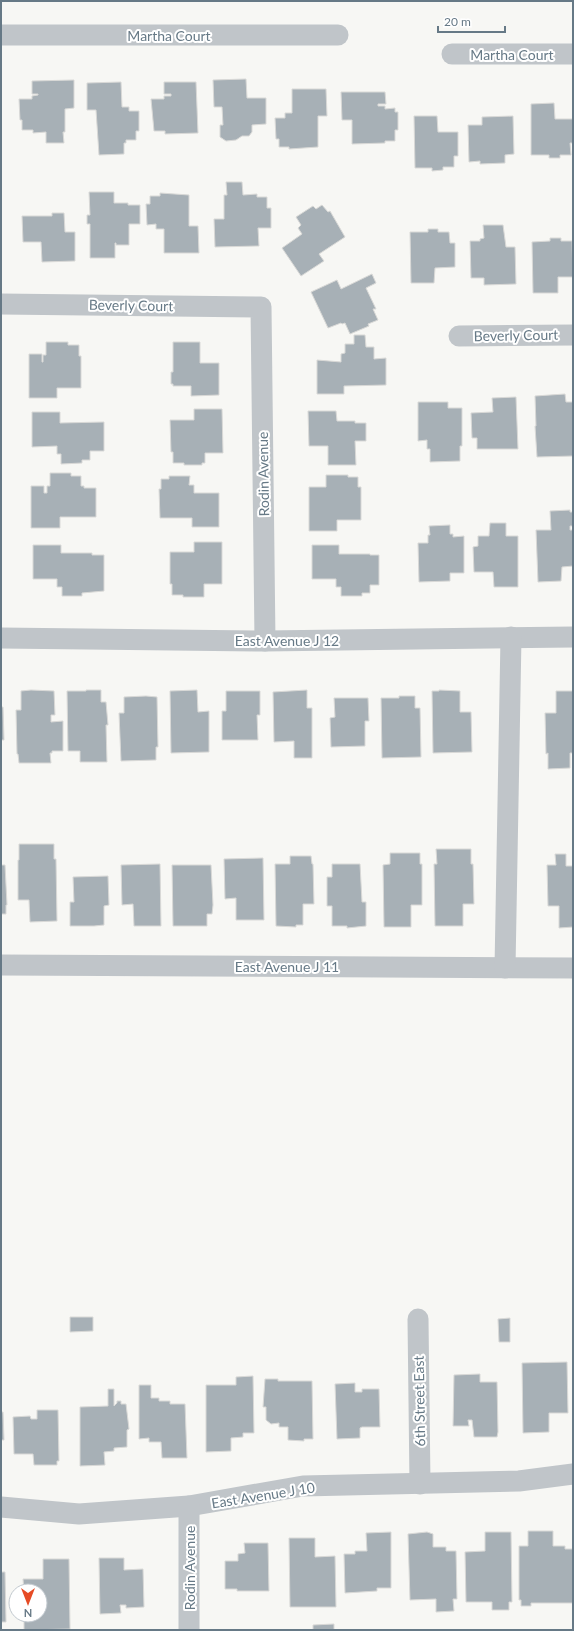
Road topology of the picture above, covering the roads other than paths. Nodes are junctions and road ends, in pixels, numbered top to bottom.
1 (1, 36) edge
2 (338, 36) dead end
3 (452, 54) dead end
4 (573, 54) edge
5 (1, 304) edge
6 (261, 306) joint
7 (573, 335) edge
8 (459, 336) dead end
9 (511, 637) junction
10 (573, 637) edge
11 (1, 638) edge
12 (265, 641) junction
13 (1, 965) edge
14 (505, 968) junction
15 (573, 968) edge
16 (418, 1319) dead end
17 (573, 1474) edge
18 (420, 1484) junction
19 (190, 1506) junction
20 (1, 1507) edge
21 (188, 1630) edge

1 - 2 street, Martha Court
3 - 4 street, Martha Court
5 - 6 street, Beverly Court
6 - 12 street, Rodin Avenue
7 - 8 street, Beverly Court
9 - 10 street, East Avenue J 12
9 - 12 street, East Avenue J 12
9 - 14 street
11 - 12 street, East Avenue J 12
13 - 14 street, East Avenue J 11
14 - 15 street, East Avenue J 11
16 - 18 street, 6th Street East
17 - 18 street, East Avenue J 10
18 - 19 street, East Avenue J 10
19 - 20 street, East Avenue J 10
19 - 21 street, Rodin Avenue

